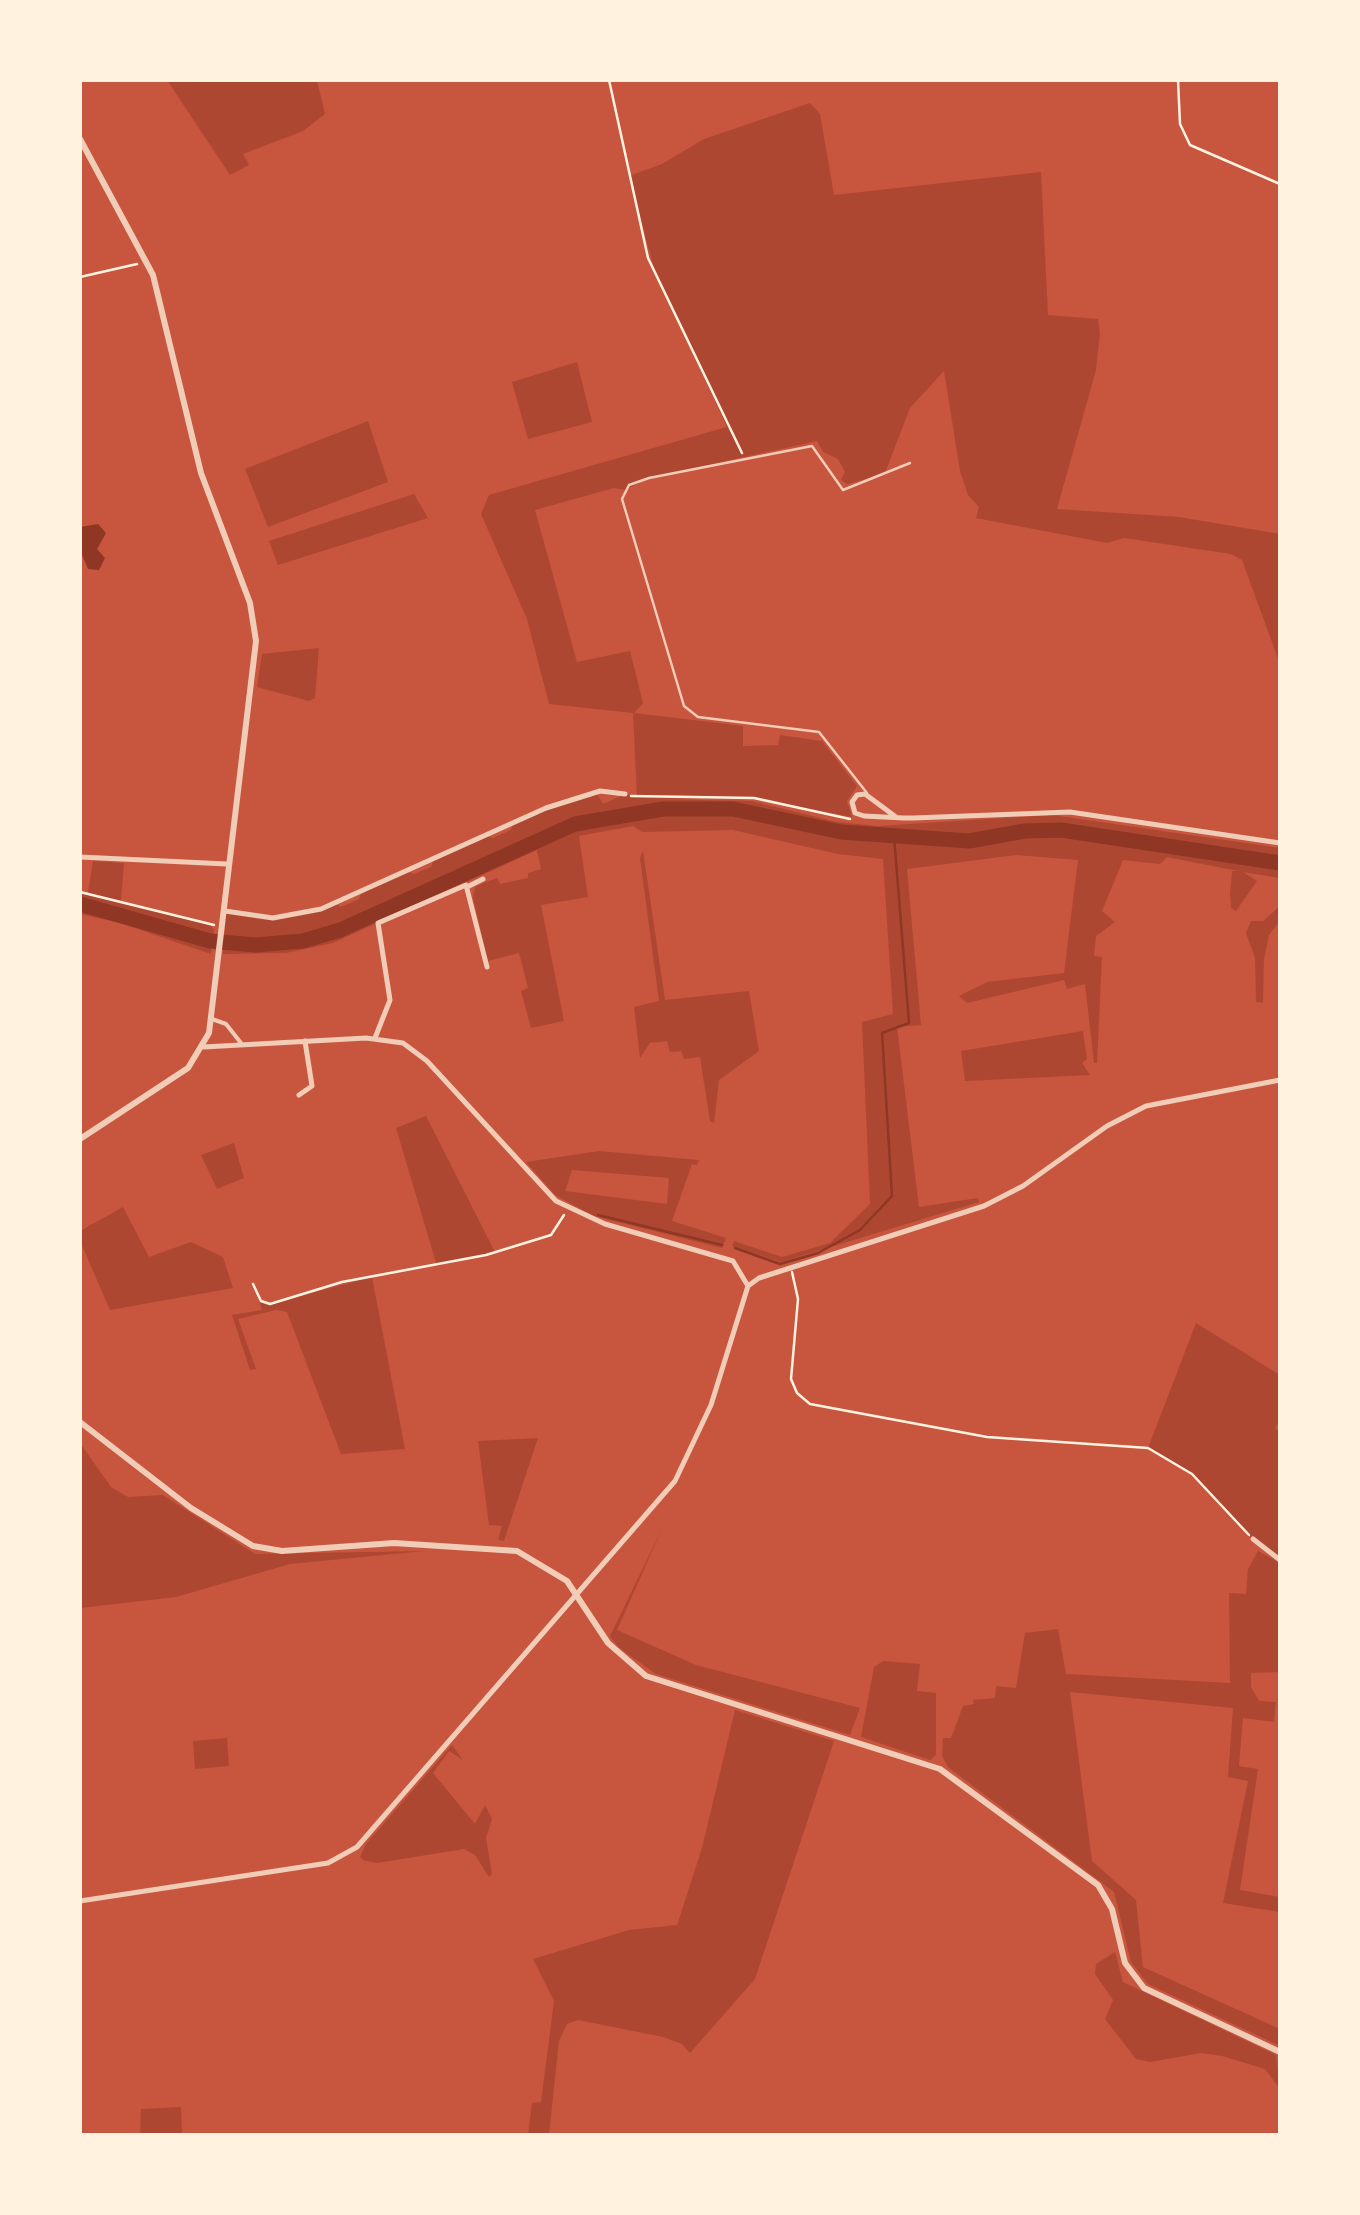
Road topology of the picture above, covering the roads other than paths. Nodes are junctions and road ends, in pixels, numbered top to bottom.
1 (80, 140) edge
2 (910, 462) dead end
3 (625, 794) road end
4 (869, 796) junction
5 (896, 818) junction
6 (1280, 843) edge
7 (80, 857) edge
8 (228, 864) junction
9 (483, 879) dead end
10 (468, 886) junction
11 (222, 910) junction
12 (487, 967) dead end
13 (212, 1020) junction
14 (376, 1038) junction
15 (305, 1041) junction
16 (241, 1043) junction
17 (204, 1047) junction
18 (1280, 1080) edge
19 (299, 1095) dead end
20 (80, 1139) edge
21 (748, 1286) junction
22 (80, 1422) edge
23 (1253, 1539) road end
24 (1280, 1560) edge
25 (579, 1594) junction
26 (80, 1901) edge
27 (1280, 2052) edge

1 - 8 street
2 - 4 lane
3 - 11 street
4 - 5 street
4 - 5 street
5 - 6 street
7 - 8 street
8 - 11 street
9 - 10 street
10 - 12 street
10 - 14 street
11 - 13 street
13 - 16 street
13 - 17 street
14 - 15 street
14 - 21 street
15 - 16 street
15 - 19 street
16 - 17 street
17 - 20 street
18 - 21 street
21 - 25 street
22 - 25 street
23 - 24 street
25 - 26 street
25 - 27 street

